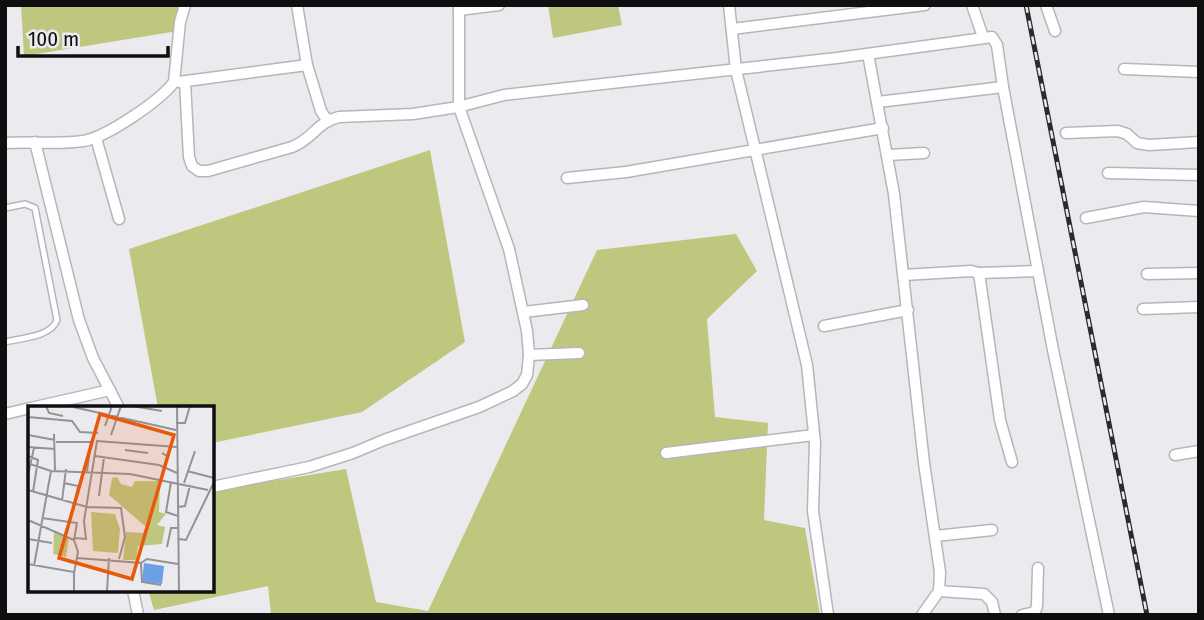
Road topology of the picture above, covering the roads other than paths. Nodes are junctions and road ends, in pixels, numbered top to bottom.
1 (185, 5) edge
2 (297, 5) edge
3 (499, 5) edge
4 (729, 5) edge
5 (925, 5) edge
6 (972, 5) edge
7 (1046, 5) edge
8 (457, 7) edge
9 (732, 29) junction
10 (1055, 32) dead end
11 (983, 37) junction
12 (868, 54) junction
13 (307, 65) junction
14 (1124, 69) dead end
15 (736, 70) junction
16 (1199, 72) edge
17 (180, 82) junction
18 (1003, 87) junction
19 (878, 102) junction
20 (459, 107) junction
21 (327, 120) junction
22 (883, 128) junction
23 (1066, 133) dead end
24 (96, 138) junction
25 (35, 142) junction
26 (1199, 142) edge
27 (5, 143) edge
28 (755, 149) junction
29 (924, 153) dead end
30 (888, 155) junction
31 (1108, 173) dead end
32 (1199, 175) edge
33 (567, 178) dead end
34 (5, 208) edge
35 (1199, 211) edge
36 (1086, 218) dead end
37 (119, 219) dead end
38 (1038, 271) junction
39 (1199, 273) edge
40 (979, 274) junction
41 (1147, 274) dead end
42 (904, 275) junction
43 (583, 305) dead end
44 (1199, 307) edge
45 (1143, 309) dead end
46 (908, 310) junction
47 (523, 312) junction
48 (824, 326) dead end
49 (5, 342) edge
50 (579, 353) dead end
51 (529, 355) junction
52 (110, 390) junction
53 (39, 406) edge
54 (118, 406) edge
55 (28, 408) edge
56 (5, 414) edge
57 (814, 435) junction
58 (1199, 451) edge
59 (666, 453) dead end
60 (1175, 455) dead end
61 (1012, 462) dead end
62 (214, 487) edge
63 (992, 530) dead end
64 (935, 536) junction
65 (1038, 568) dead end
66 (939, 591) junction
67 (133, 592) edge
68 (138, 615) edge
69 (828, 615) edge
70 (922, 615) edge
71 (995, 615) edge
72 (1022, 615) edge
73 (1109, 615) edge

1 - 17 street
2 - 13 street
3 - 8 street
4 - 9 street
5 - 9 street
6 - 11 street
7 - 10 street
8 - 20 street
9 - 15 street
11 - 12 street
11 - 18 street
12 - 15 street
12 - 19 street
13 - 17 street
13 - 21 street
14 - 16 street
15 - 20 street
15 - 28 street
17 - 21 street
17 - 24 street
18 - 19 street
18 - 38 street
19 - 22 street
20 - 21 street
20 - 47 street
22 - 28 street
22 - 30 street
23 - 26 street
24 - 25 street
24 - 37 street
25 - 27 street
25 - 52 street
28 - 33 street
28 - 57 street
29 - 30 street
30 - 42 street
31 - 32 street
34 - 49 lane
35 - 36 street
38 - 40 street
38 - 73 street
39 - 41 street
40 - 42 street
40 - 61 street
42 - 46 street
43 - 47 street
44 - 45 street
46 - 48 street
46 - 64 street
47 - 51 street
50 - 51 street
51 - 62 street
52 - 53 street
52 - 54 street
55 - 56 street
57 - 59 street
57 - 69 street
58 - 60 street
63 - 64 street
64 - 66 street
65 - 72 street
66 - 70 street
66 - 71 street
67 - 68 street

